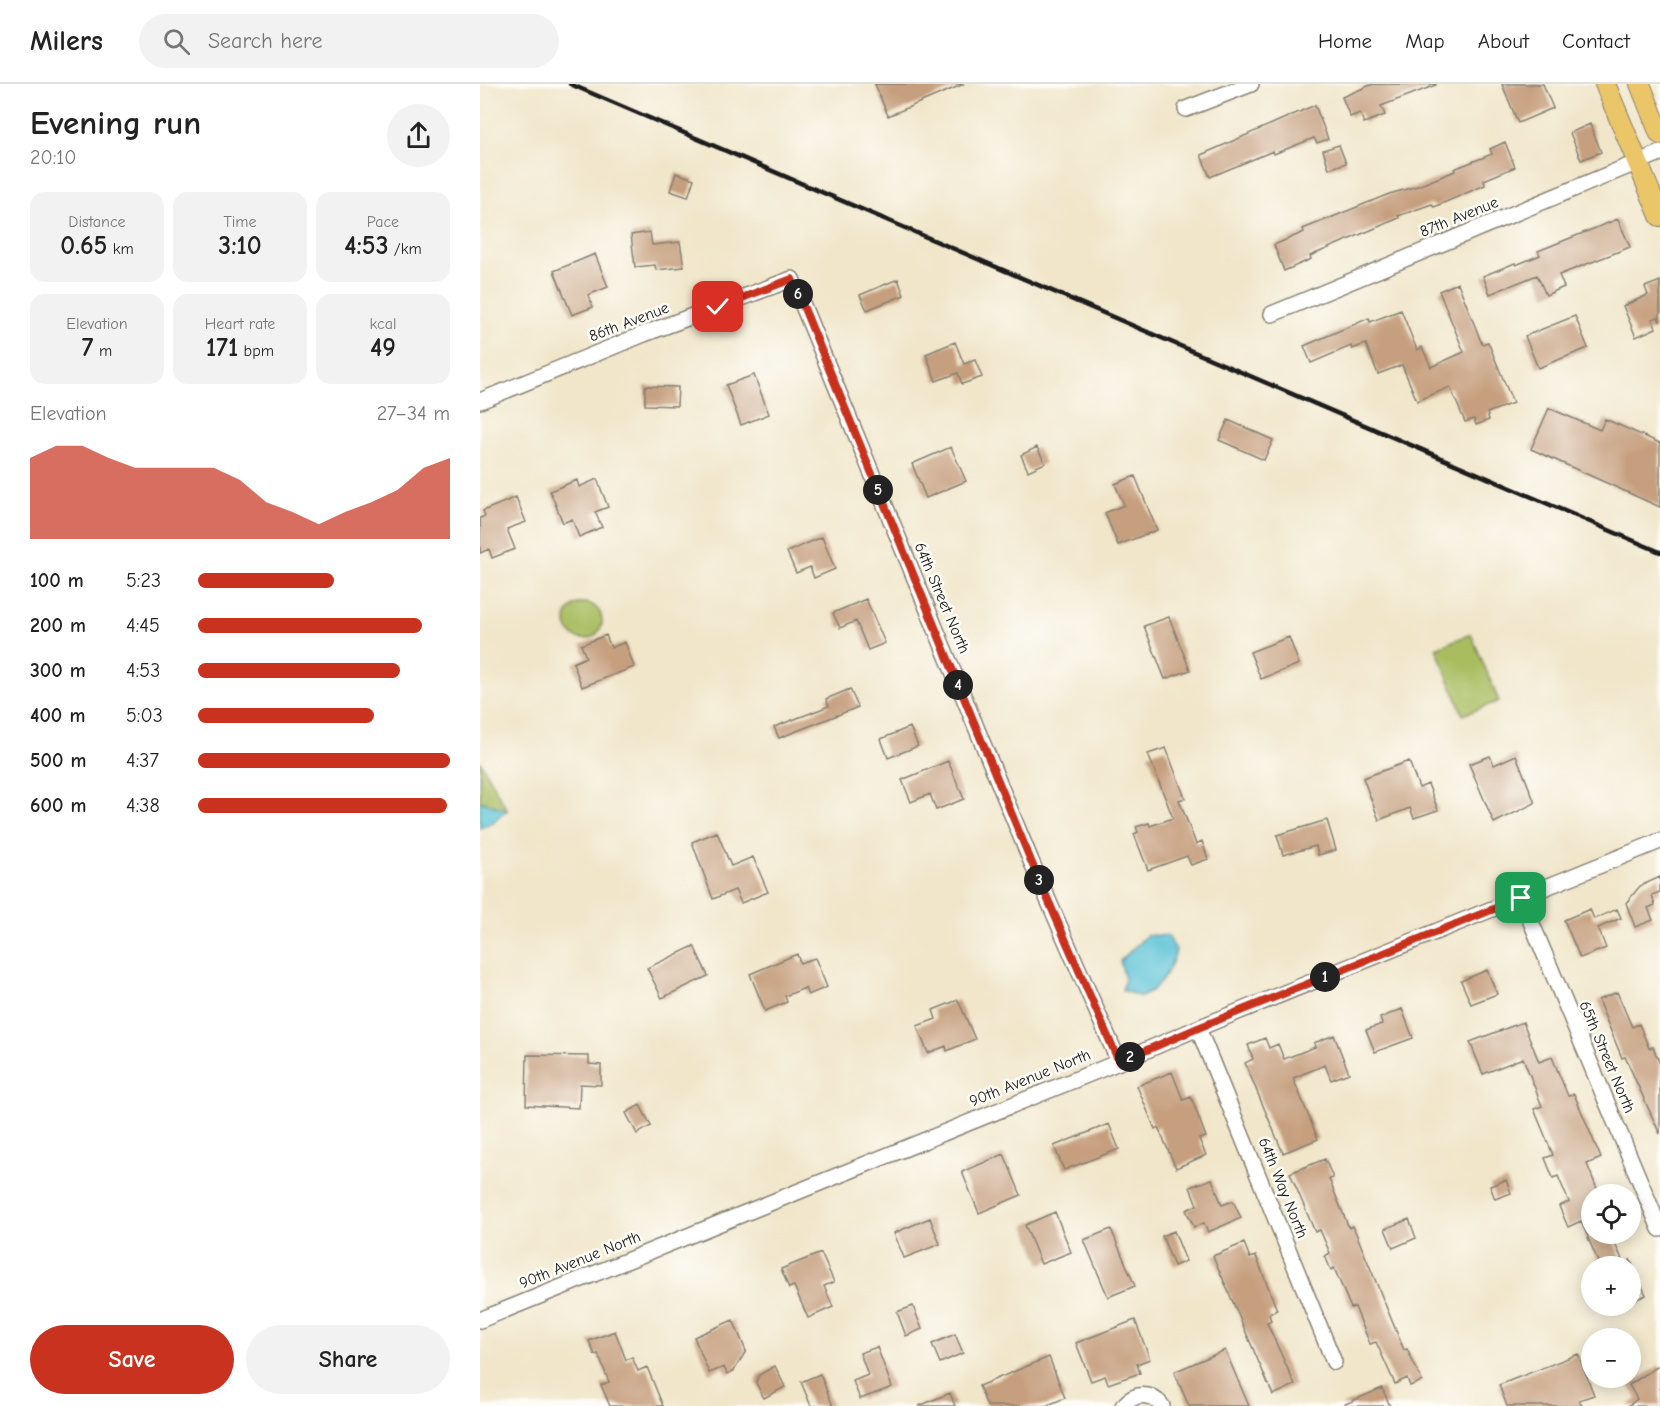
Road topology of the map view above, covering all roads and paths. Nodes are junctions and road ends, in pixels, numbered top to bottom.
1 (1251, 84) edge
2 (1605, 84) edge
3 (1640, 84) edge
4 (1186, 109) dead end
5 (1660, 134) edge
6 (1660, 153) edge
7 (1638, 162) junction
8 (1660, 216) edge
9 (792, 279) joint
10 (1272, 314) dead end
11 (480, 401) edge
12 (1660, 841) edge
13 (1521, 898) junction
14 (1198, 1028) junction
15 (1119, 1062) junction
16 (1660, 1229) edge
17 (480, 1320) edge
18 (1334, 1362) dead end
19 (1123, 1406) edge
20 (1162, 1406) edge

1 - 4 street
2 - 7 main road
3 - 5 main road
6 - 7 street, 87th Avenue
7 - 8 main road
7 - 10 street, 87th Avenue
9 - 11 street, 86th Avenue
9 - 15 street, 64th Street North
12 - 13 street, 90th Avenue North
13 - 14 street, 90th Avenue North
13 - 16 street, 65th Street North
14 - 15 street, 90th Avenue North
14 - 18 street, 64th Way North
15 - 17 street, 90th Avenue North
19 - 20 street

